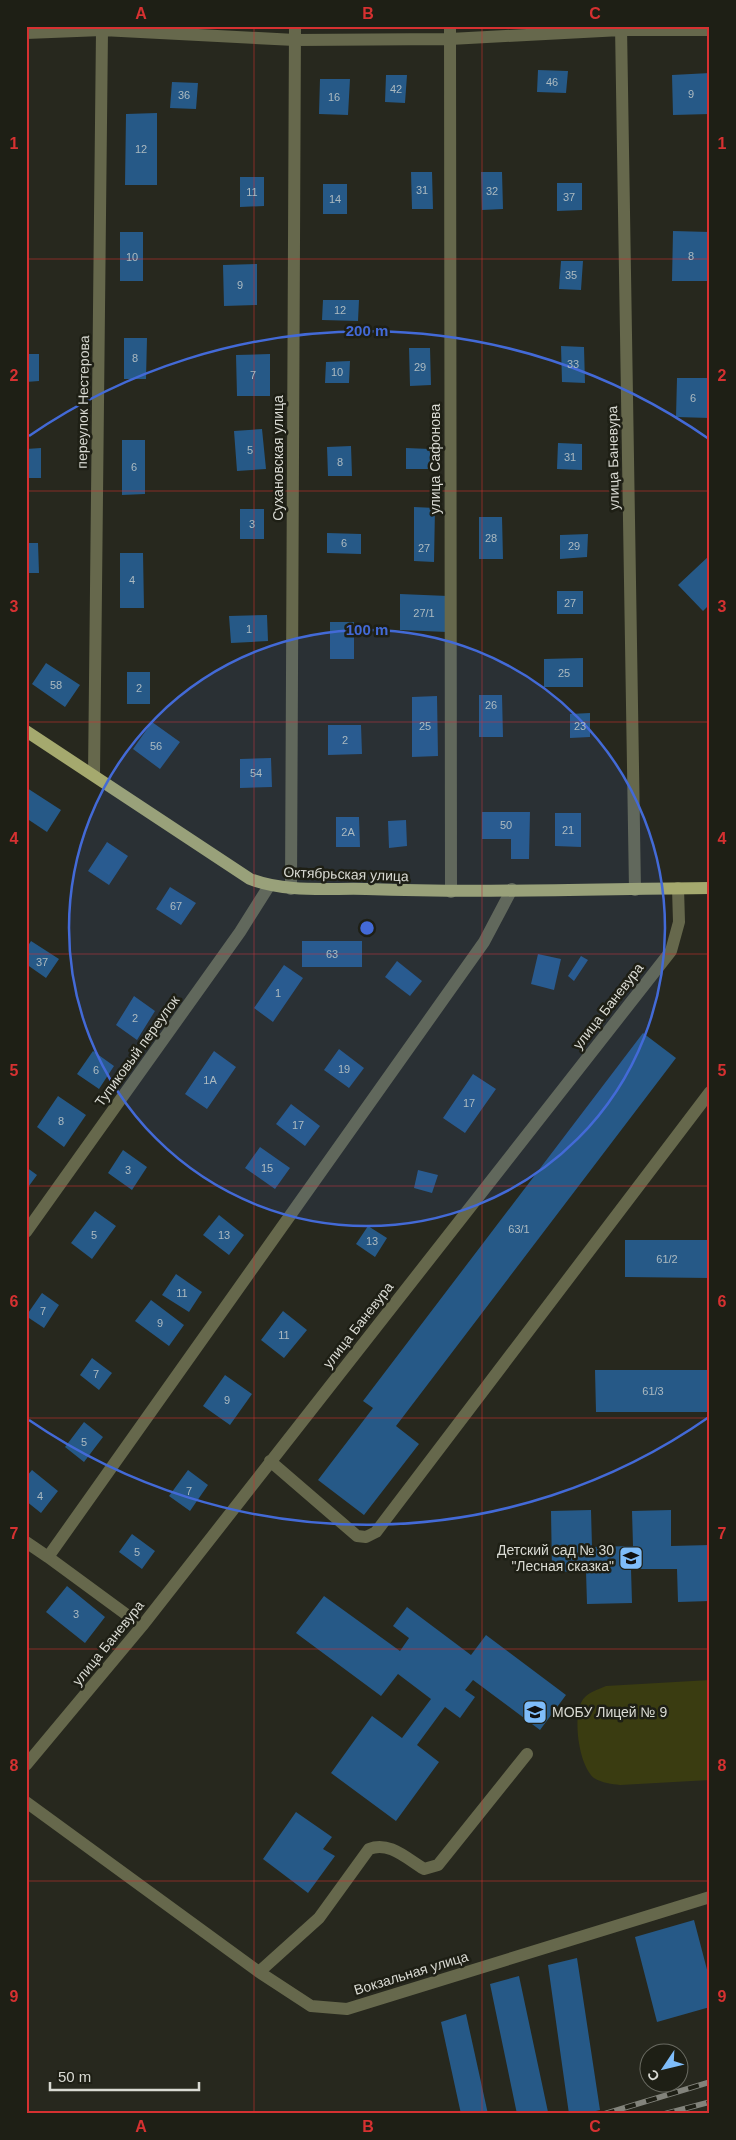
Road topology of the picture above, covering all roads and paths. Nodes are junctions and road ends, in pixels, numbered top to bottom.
1 (296, 26) edge
2 (621, 28) edge
3 (102, 30) junction
4 (710, 30) edge
5 (450, 32) edge
6 (26, 33) edge
7 (296, 40) junction
8 (26, 731) edge
9 (94, 775) junction
10 (269, 886) junction
11 (678, 888) junction
12 (710, 888) edge
13 (291, 889) junction
14 (512, 889) junction
15 (635, 890) junction
16 (451, 892) junction
17 (710, 1092) edge
18 (26, 1232) edge
19 (270, 1461) junction
20 (26, 1542) edge
21 (48, 1557) junction
22 (142, 1626) junction
23 (527, 1754) dead end
24 (26, 1765) edge
25 (26, 1802) edge
26 (710, 1897) edge
27 (259, 1972) junction

1 - 7 street, Сухановская улица
2 - 4 street
2 - 5 street
2 - 15 street, улица Баневура
3 - 6 street
3 - 7 street
3 - 9 street, переулок Нестерова
5 - 7 street
5 - 16 street, улица Сафонова
7 - 13 street, Сухановская улица
8 - 9 main road, Октябрьская улица
9 - 10 main road, Октябрьская улица
10 - 13 main road, Октябрьская улица
10 - 18 street, Тупиковый переулок
11 - 12 main road, Октябрьская улица
11 - 15 main road, Октябрьская улица
11 - 19 street, улица Баневура
13 - 16 main road, Октябрьская улица
14 - 15 main road, Октябрьская улица
14 - 16 main road, Октябрьская улица
14 - 21 street
17 - 19 street
19 - 22 street, улица Баневура
20 - 21 street
21 - 22 street
22 - 24 street, улица Баневура
23 - 27 street
25 - 27 street, Вокзальная улица
26 - 27 street, Вокзальная улица

